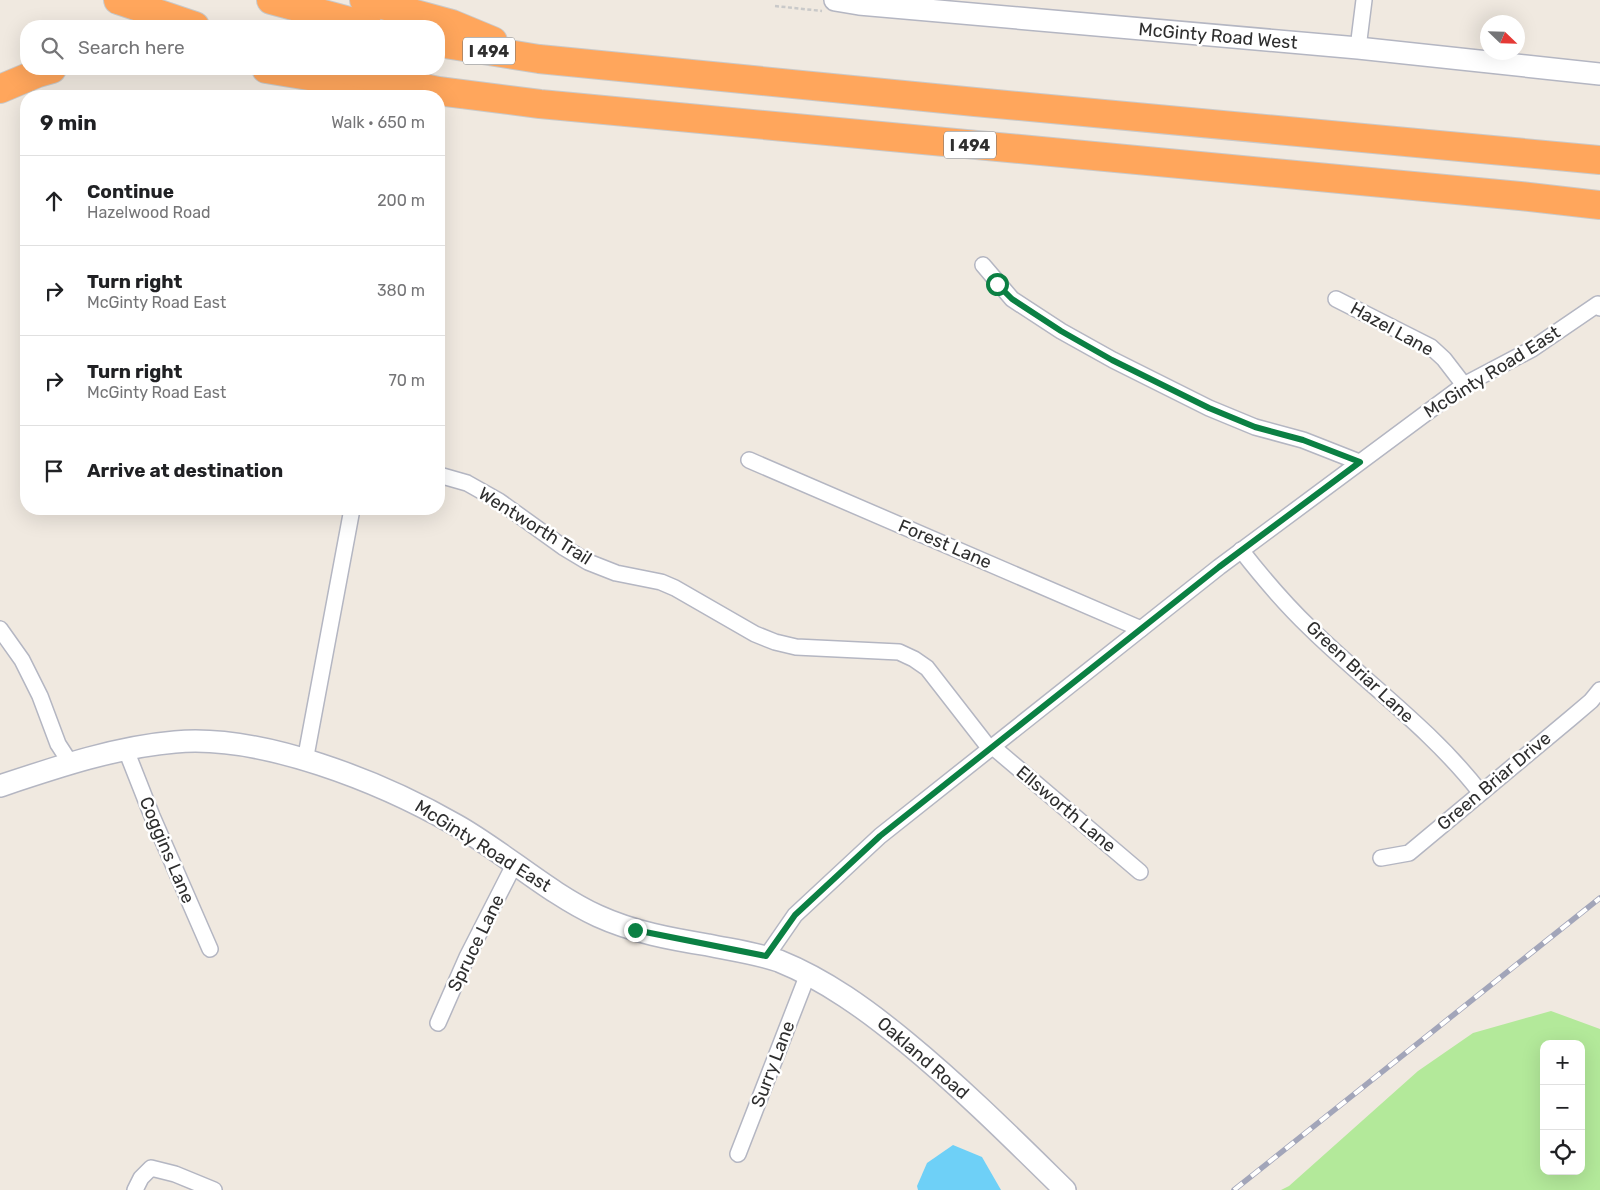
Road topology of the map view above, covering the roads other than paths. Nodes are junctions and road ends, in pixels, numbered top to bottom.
1 (118, 0) edge
2 (270, 0) edge
3 (364, 0) edge
4 (843, 0) edge
5 (1364, 0) edge
6 (961, 6) edge
7 (177, 20) edge
8 (345, 20) edge
9 (437, 20) edge
10 (445, 22) edge
11 (445, 44) edge
12 (1358, 48) junction
13 (539, 59) junction
14 (20, 67) edge
15 (0, 73) edge
16 (1600, 74) edge
17 (33, 75) edge
18 (303, 75) edge
19 (366, 75) edge
20 (381, 79) junction
21 (0, 89) edge
22 (433, 90) edge
23 (445, 92) edge
24 (1600, 160) edge
25 (1600, 205) edge
26 (983, 264) dead end
27 (1336, 299) dead end
28 (1599, 306) edge
29 (1464, 385) junction
30 (749, 460) dead end
31 (1360, 462) junction
32 (445, 477) edge
33 (351, 515) edge
34 (1242, 550) junction
35 (0, 628) edge
36 (1142, 629) junction
37 (1600, 690) edge
38 (992, 748) junction
39 (126, 750) junction
40 (305, 761) junction
41 (71, 764) junction
42 (0, 786) edge
43 (1480, 792) junction
44 (1381, 858) dead end
45 (515, 863) junction
46 (1140, 872) dead end
47 (210, 949) dead end
48 (763, 956) junction
49 (808, 974) junction
50 (438, 1023) dead end
51 (738, 1154) dead end
52 (136, 1190) edge
53 (214, 1190) edge
54 (1065, 1190) edge

1 - 7 highway
2 - 8 highway
3 - 9 highway
4 - 6 street, McGinty Road West
5 - 12 street
6 - 12 street, McGinty Road West
10 - 13 highway
11 - 13 highway, I 494
12 - 16 street, McGinty Road West
13 - 24 highway, I 494
14 - 15 highway
17 - 21 highway
18 - 20 highway
19 - 20 highway, I 494
20 - 22 highway, I 494
23 - 25 highway, I 494
26 - 31 street
27 - 29 street, Hazel Lane
28 - 29 street, McGinty Road East
29 - 31 street, McGinty Road East
30 - 36 street, Forest Lane
31 - 34 street, McGinty Road East
32 - 38 street, Wentworth Trail
33 - 40 street
34 - 36 street, McGinty Road East
34 - 43 street, Green Briar Lane
35 - 41 street
36 - 38 street, McGinty Road East
37 - 43 street, Green Briar Drive
38 - 46 street, Ellsworth Lane
38 - 48 street, McGinty Road East
39 - 40 street, McGinty Road East
39 - 41 street, McGinty Road East
39 - 47 street, Coggins Lane
40 - 45 street, McGinty Road East
41 - 42 street, McGinty Road East
43 - 44 street, Green Briar Drive
45 - 48 street, McGinty Road East
45 - 50 street, Spruce Lane
48 - 49 street, Oakland Road
49 - 51 street, Surry Lane
49 - 54 street, Oakland Road
52 - 53 street

